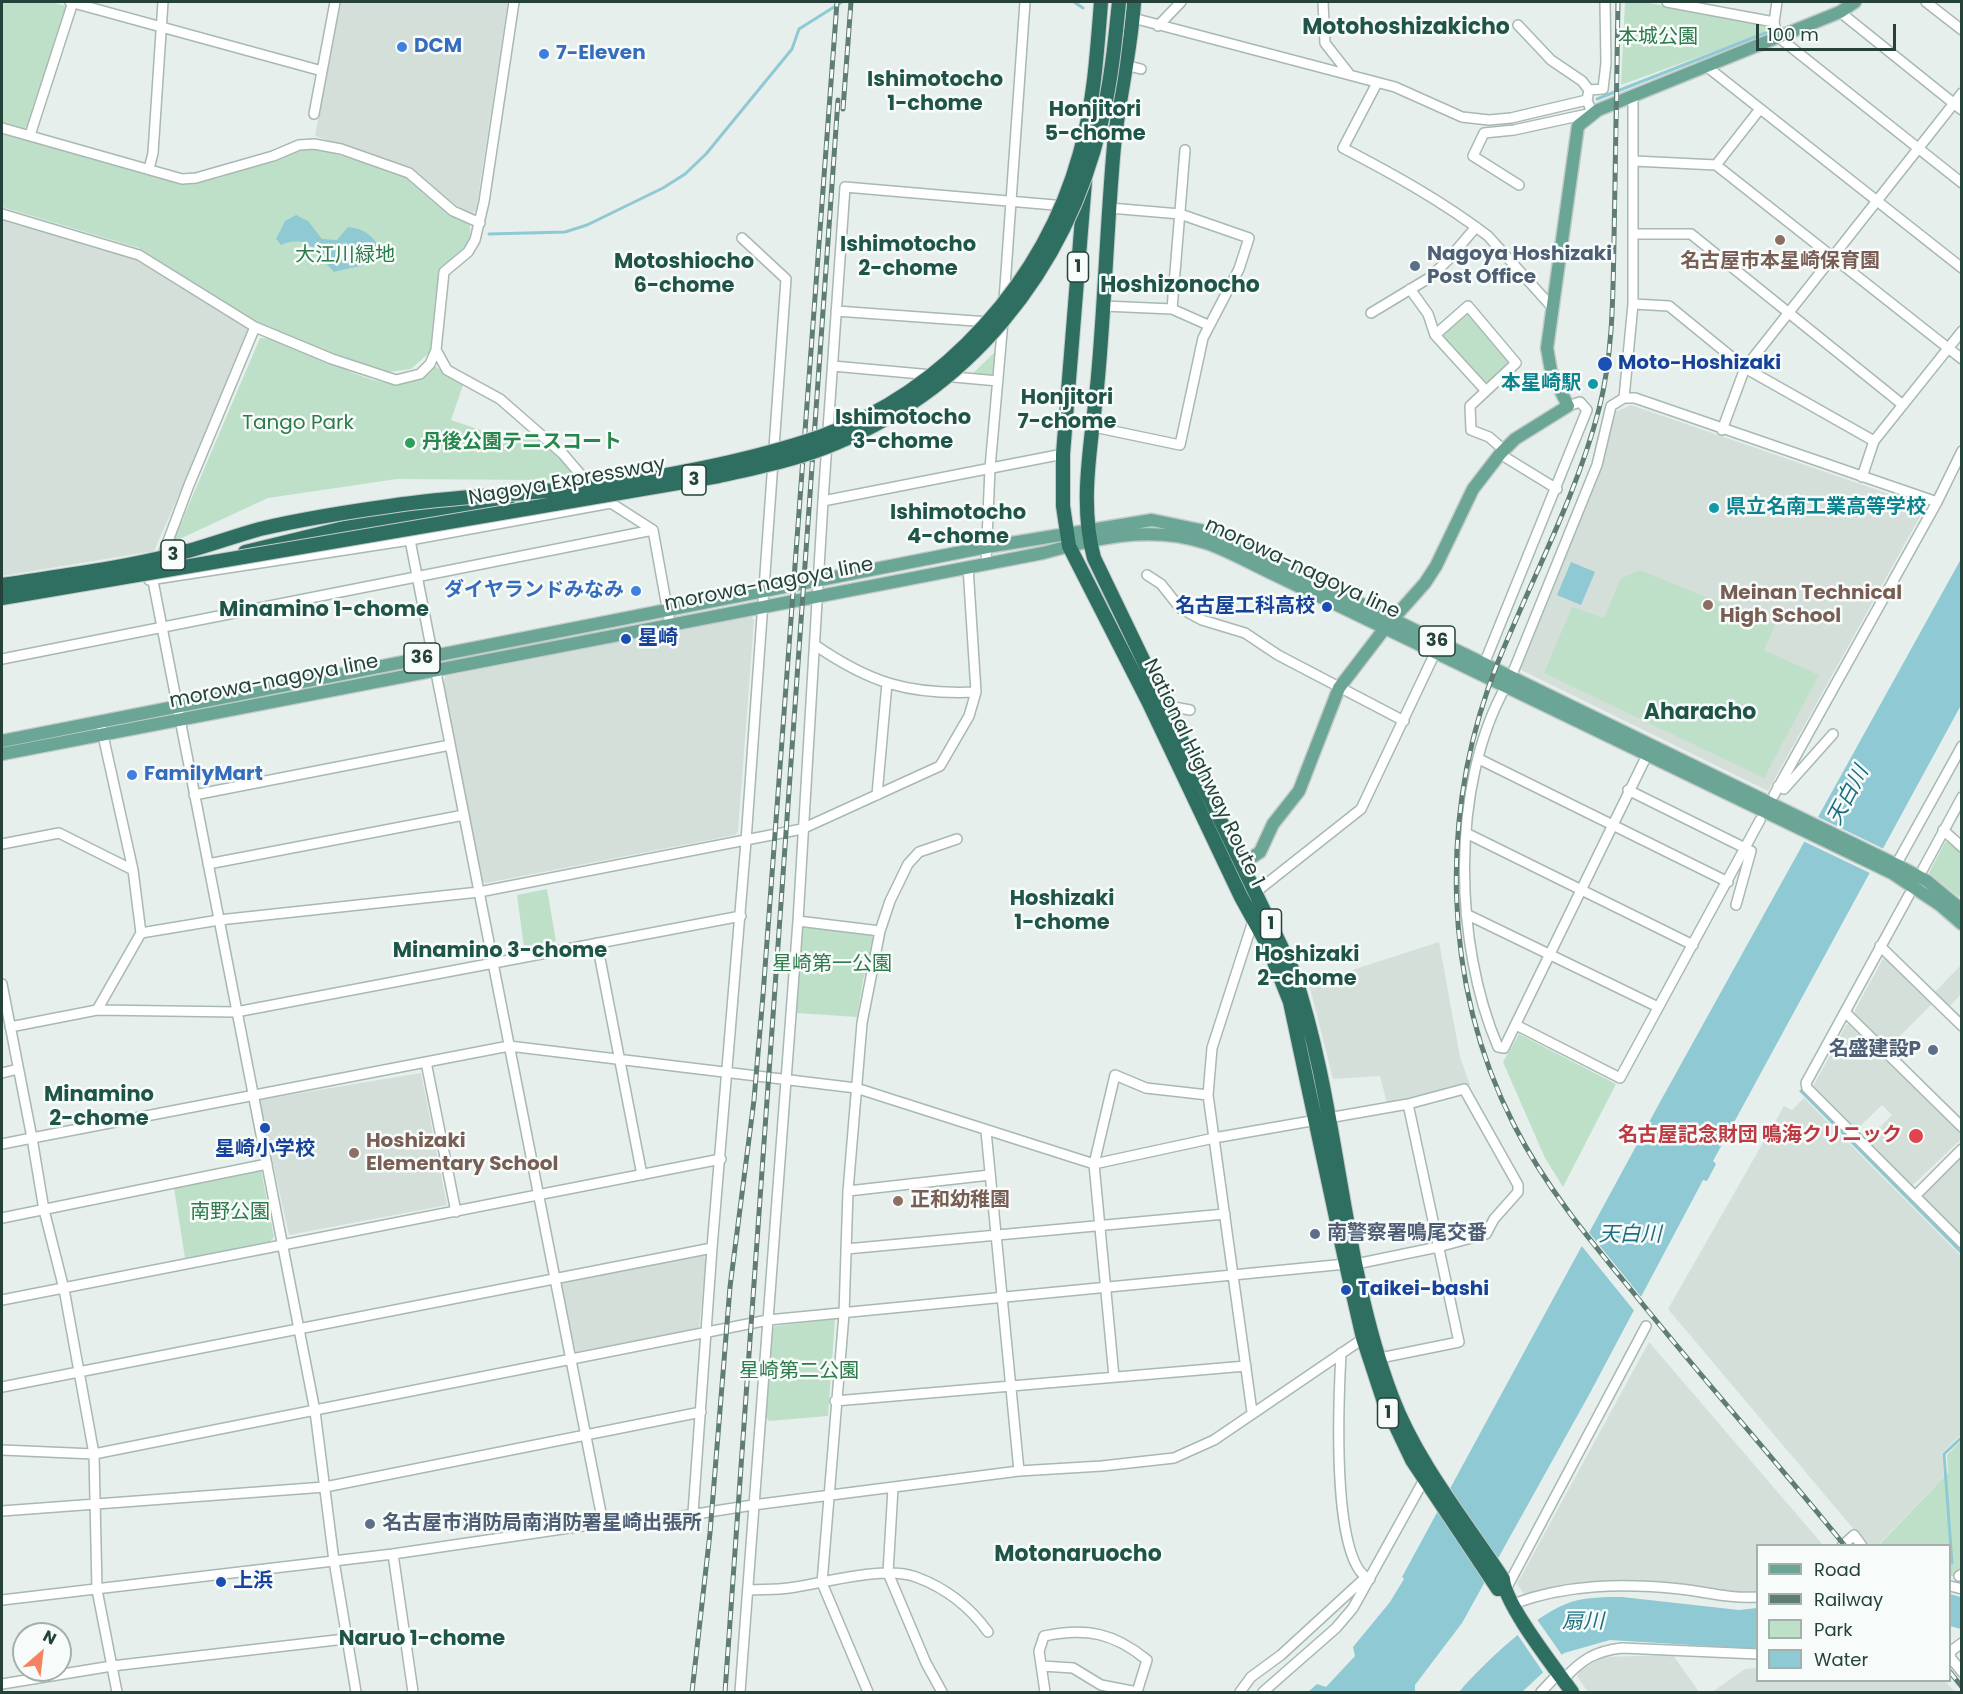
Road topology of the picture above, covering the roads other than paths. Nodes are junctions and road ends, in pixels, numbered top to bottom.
1 (71, 2) edge
2 (163, 2) edge
3 (335, 2) edge
4 (514, 2) edge
5 (1025, 2) edge
6 (1096, 2) edge
7 (1101, 2) edge
8 (1119, 2) edge
9 (1134, 2) edge
10 (1181, 2) edge
11 (1323, 2) edge
12 (1605, 2) edge
13 (1667, 2) edge
14 (1777, 2) edge
15 (1855, 2) edge
16 (1926, 2) edge
17 (1840, 12) junction
18 (1133, 18) junction
19 (1774, 22) junction
20 (1518, 25) dead end
21 (161, 26) junction
22 (1158, 26) junction
23 (1962, 30) edge
24 (1778, 36) junction
25 (1125, 65) junction
26 (1706, 66) junction
27 (1141, 69) dead end
28 (322, 71) junction
29 (1350, 75) junction
30 (1377, 83) junction
31 (1962, 93) edge
32 (1588, 95) junction
33 (1632, 97) junction
34 (1953, 104) junction
35 (1760, 109) junction
36 (1962, 110) edge
37 (1592, 113) junction
38 (314, 114) dead end
39 (2, 128) edge
40 (30, 135) junction
41 (1917, 148) junction
42 (1185, 150) dead end
43 (1634, 161) junction
44 (1716, 165) junction
45 (149, 169) junction
46 (1962, 183) edge
47 (1519, 185) dead end
48 (1010, 201) junction
49 (1875, 202) junction
50 (1083, 208) junction
51 (1110, 208) junction
52 (2, 214) edge
53 (1180, 214) junction
54 (480, 223) junction
55 (1476, 227) junction
56 (1634, 234) junction
57 (742, 238) dead end
58 (1831, 257) junction
59 (1962, 268) edge
60 (1410, 289) junction
61 (1633, 304) junction
62 (1104, 306) junction
63 (1551, 306) junction
64 (1172, 309) junction
65 (836, 311) junction
66 (1788, 311) junction
67 (1371, 313) dead end
68 (1003, 323) junction
69 (1208, 325) junction
70 (255, 327) junction
71 (1962, 331) edge
72 (1435, 335) junction
73 (1948, 348) junction
74 (436, 350) junction
75 (1962, 359) edge
76 (833, 366) junction
77 (1745, 368) junction
78 (998, 381) junction
79 (1486, 391) junction
80 (1624, 398) junction
81 (1903, 405) junction
82 (1568, 406) junction
83 (1094, 427) junction
84 (1722, 430) junction
85 (1875, 441) junction
86 (1502, 452) junction
87 (1962, 452) edge
88 (1063, 454) junction
89 (990, 468) junction
90 (1862, 477) junction
91 (585, 487) junction
92 (1557, 489) junction
93 (823, 501) junction
94 (1937, 502) junction
95 (611, 503) junction
96 (653, 530) junction
97 (1088, 534) junction
98 (1068, 539) junction
99 (410, 540) junction
100 (987, 547) junction
101 (160, 558) junction
102 (986, 563) junction
103 (968, 567) junction
104 (1147, 575) dead end
105 (417, 578) junction
106 (818, 580) junction
107 (153, 581) junction
108 (2, 584) edge
109 (762, 591) junction
110 (818, 596) junction
111 (2, 597) edge
112 (2, 604) edge
113 (761, 605) junction
114 (668, 610) junction
115 (670, 624) junction
116 (1389, 624) junction
117 (161, 628) junction
118 (815, 645) junction
119 (1435, 653) junction
120 (433, 656) junction
121 (2, 659) edge
122 (1484, 664) junction
123 (435, 670) junction
124 (1508, 682) junction
125 (887, 683) junction
126 (1339, 688) junction
127 (976, 692) junction
128 (1163, 705) junction
129 (176, 707) junction
130 (1190, 710) dead end
131 (179, 721) junction
132 (1404, 721) junction
133 (100, 722) junction
134 (1833, 734) dead end
135 (103, 735) junction
136 (2, 741) edge
137 (450, 745) junction
138 (1962, 746) edge
139 (1649, 751) junction
140 (2, 754) edge
141 (1479, 759) junction
142 (1628, 790) junction
143 (194, 795) junction
144 (877, 795) junction
145 (1962, 797) edge
146 (464, 815) junction
147 (1760, 820) dead end
148 (1613, 824) junction
149 (802, 829) junction
150 (1943, 830) junction
151 (1466, 833) junction
152 (957, 838) dead end
153 (746, 841) junction
154 (2, 844) edge
155 (1962, 847) edge
156 (1746, 849) junction
157 (208, 864) junction
158 (1242, 864) junction
159 (1892, 867) junction
160 (1923, 869) dead end
161 (133, 870) junction
162 (1728, 882) junction
163 (1582, 890) junction
164 (479, 892) junction
165 (1256, 892) junction
166 (1909, 895) dead end
167 (1736, 905) dead end
168 (1962, 910) edge
169 (1466, 914) junction
170 (741, 915) junction
171 (219, 920) junction
172 (798, 921) junction
173 (1254, 922) junction
174 (1962, 924) edge
175 (880, 931) junction
176 (141, 933) junction
177 (597, 943) junction
178 (1693, 945) junction
179 (1880, 946) junction
180 (1550, 957) junction
181 (493, 964) junction
182 (2, 990) edge
183 (1658, 1007) junction
184 (97, 1010) junction
185 (236, 1012) junction
186 (1845, 1012) junction
187 (1516, 1025) junction
188 (1962, 1026) edge
189 (10, 1027) junction
190 (509, 1046) junction
191 (620, 1059) junction
192 (426, 1062) junction
193 (18, 1069) junction
194 (2, 1072) edge
195 (729, 1072) junction
196 (785, 1079) junction
197 (856, 1088) junction
198 (1208, 1095) junction
199 (253, 1096) junction
200 (1408, 1104) junction
201 (1323, 1119) junction
202 (1962, 1127) edge
203 (986, 1131) junction
204 (32, 1138) junction
205 (1214, 1138) junction
206 (2, 1144) edge
207 (1962, 1149) edge
208 (721, 1159) junction
209 (267, 1164) junction
210 (1094, 1164) junction
211 (642, 1174) junction
212 (990, 1175) junction
213 (848, 1191) junction
214 (538, 1196) junction
215 (1915, 1196) junction
216 (44, 1210) junction
217 (456, 1212) junction
218 (1225, 1214) junction
219 (2, 1218) edge
220 (1100, 1226) junction
221 (996, 1235) junction
222 (1962, 1243) edge
223 (285, 1245) junction
224 (1438, 1247) junction
225 (712, 1248) junction
226 (846, 1249) junction
227 (1351, 1264) junction
228 (1233, 1276) junction
229 (554, 1280) junction
230 (64, 1289) junction
231 (1106, 1289) junction
232 (1002, 1299) junction
233 (2, 1300) edge
234 (844, 1314) junction
235 (768, 1320) junction
236 (1646, 1326) dead end
237 (299, 1330) junction
238 (708, 1333) junction
239 (1368, 1336) junction
240 (1341, 1353) junction
241 (1380, 1358) junction
242 (569, 1360) junction
243 (1246, 1366) junction
244 (80, 1372) junction
245 (1114, 1377) junction
246 (1011, 1386) junction
247 (2, 1387) edge
248 (836, 1401) junction
249 (315, 1411) junction
250 (701, 1412) junction
251 (1252, 1412) junction
252 (585, 1435) junction
253 (2, 1450) edge
254 (94, 1454) junction
255 (1019, 1471) junction
256 (1428, 1477) junction
257 (325, 1487) junction
258 (893, 1488) junction
259 (828, 1496) junction
260 (753, 1504) junction
261 (94, 1505) junction
262 (2, 1511) edge
263 (693, 1513) junction
264 (603, 1523) junction
265 (1843, 1544) edge
266 (1861, 1544) edge
267 (393, 1554) junction
268 (334, 1561) junction
269 (888, 1573) junction
270 (1368, 1578) junction
271 (822, 1583) junction
272 (1503, 1587) junction
273 (98, 1590) junction
274 (748, 1590) junction
275 (1756, 1598) edge
276 (2, 1600) edge
277 (1513, 1604) junction
278 (988, 1632) dead end
279 (345, 1639) junction
280 (1756, 1654) edge
281 (1951, 1658) edge
282 (112, 1666) junction
283 (1042, 1666) junction
284 (1962, 1672) edge
285 (1559, 1674) junction
286 (2, 1684) edge
287 (117, 1692) edge
288 (356, 1692) edge
289 (413, 1692) edge
290 (740, 1692) edge
291 (868, 1692) edge
292 (942, 1692) edge
293 (1045, 1692) edge
294 (1137, 1692) edge
295 (1240, 1692) edge
296 (1263, 1692) edge
297 (1541, 1692) edge
298 (1572, 1692) edge

1 - 21 street
1 - 40 street
2 - 21 street
3 - 28 street
4 - 54 street
5 - 48 street
6 - 50 highway, National Highway Route 1 / 1
7 - 91 highway, Nagoya Expressway / 3, bridge
8 - 111 highway, Nagoya Expressway / 3, bridge
9 - 18 highway, National Highway Route 1 / 1
10 - 22 street
11 - 29 street
12 - 32 street
13 - 19 street
14 - 19 street
15 - 17 main road
16 - 23 street
17 - 24 main road
17 - 34 street
18 - 22 street
18 - 25 highway, National Highway Route 1 / 1
19 - 24 street
20 - 32 street
21 - 28 street
21 - 45 street
22 - 29 street
24 - 26 main road
24 - 41 street
25 - 27 street
25 - 51 highway, National Highway Route 1 / 1
26 - 33 main road
26 - 35 street
28 - 38 street
29 - 30 street
30 - 32 street
30 - 55 street
31 - 34 street
32 - 37 street
33 - 37 main road
33 - 43 street
34 - 36 street
34 - 41 street
35 - 44 street
35 - 49 street
37 - 47 street
37 - 63 main road
39 - 40 street
40 - 45 street
41 - 46 street
41 - 49 street
42 - 53 street
43 - 44 street
43 - 56 street
44 - 58 street
45 - 54 street
48 - 50 street
48 - 65 street
48 - 68 street
49 - 58 street
49 - 59 street
50 - 88 highway, National Highway Route 1 / 1
51 - 53 street
51 - 62 highway, National Highway Route 1 / 1
52 - 70 street
53 - 64 street
53 - 69 street
54 - 74 street
55 - 60 street
55 - 63 street
56 - 61 street
56 - 66 street
57 - 109 street
58 - 66 street
58 - 73 street
60 - 67 street
60 - 72 street
61 - 77 street
61 - 80 street
62 - 64 street
62 - 83 highway, National Highway Route 1 / 1
63 - 82 main road
64 - 69 street
65 - 68 street
65 - 76 street
66 - 77 street
66 - 81 street
68 - 78 street
69 - 83 street
70 - 74 street
70 - 101 street
71 - 73 street
72 - 79 street
72 - 79 street
73 - 75 street
73 - 81 street
74 - 95 street
76 - 78 street
76 - 93 street
77 - 84 street
77 - 85 street
78 - 89 street
79 - 86 street
80 - 84 street
80 - 124 street
81 - 85 street
82 - 86 main road
82 - 92 street
83 - 97 highway, National Highway Route 1 / 1
84 - 90 street
85 - 90 street
86 - 92 street
86 - 116 main road
87 - 94 street
88 - 89 street
88 - 98 highway, National Highway Route 1 / 1
89 - 93 street
89 - 100 street
90 - 94 street
91 - 108 highway, Nagoya Expressway / 3, bridge
91 - 111 highway, bridge
92 - 122 street
93 - 106 street
94 - 134 street
95 - 96 street
95 - 99 street
96 - 105 street
96 - 114 street
97 - 98 main road, morowa-nagoya line / 36
97 - 116 main road, morowa-nagoya line / 36
97 - 128 highway, National Highway Route 1 / 1
98 - 100 main road, morowa-nagoya line / 36
98 - 102 main road, morowa-nagoya line / 36
98 - 173 highway, National Highway Route 1 / 1
99 - 105 street
99 - 107 street
100 - 102 street
100 - 106 main road, morowa-nagoya line / 36
101 - 107 street
101 - 108 street
102 - 103 main road, morowa-nagoya line / 36
103 - 110 main road, morowa-nagoya line / 36
103 - 127 street
104 - 126 street
105 - 117 street
105 - 120 street
106 - 109 main road, morowa-nagoya line / 36
106 - 110 street
107 - 112 street
107 - 117 street
109 - 113 street
109 - 114 main road, morowa-nagoya line / 36
110 - 113 main road, morowa-nagoya line / 36
110 - 118 street
113 - 115 main road, morowa-nagoya line / 36
113 - 153 street
114 - 115 street
114 - 120 main road, morowa-nagoya line / 36
115 - 123 main road, morowa-nagoya line / 36
116 - 119 main road, morowa-nagoya line / 36
116 - 122 main road, morowa-nagoya line / 36
116 - 126 main road
117 - 121 street
117 - 129 street
118 - 125 street
118 - 149 street
119 - 124 main road, morowa-nagoya line / 36
119 - 132 street
120 - 123 street
120 - 129 main road, morowa-nagoya line / 36
122 - 124 main road, morowa-nagoya line / 36
123 - 131 main road, morowa-nagoya line / 36
123 - 137 street
124 - 139 main road, morowa-nagoya line / 36
124 - 141 street
125 - 127 street
125 - 144 street
126 - 132 street
126 - 158 main road
127 - 144 street
128 - 130 street
128 - 158 highway, National Highway Route 1 / 1
129 - 131 street
129 - 133 main road, morowa-nagoya line / 36
131 - 135 main road, morowa-nagoya line / 36
131 - 143 street
132 - 165 street
133 - 135 street
133 - 136 main road, morowa-nagoya line / 36
135 - 140 main road, morowa-nagoya line / 36
135 - 161 street
137 - 143 street
137 - 146 street
138 - 159 street
139 - 142 street
139 - 159 main road, morowa-nagoya line / 36
141 - 148 street
141 - 151 street
142 - 148 street
142 - 156 street
143 - 157 street
144 - 149 street
145 - 150 street
146 - 157 street
146 - 164 street
147 - 156 street
148 - 162 street
148 - 163 street
149 - 153 street
149 - 172 street
150 - 155 street
150 - 160 street
151 - 163 street
151 - 169 street
152 - 175 street
153 - 164 street
153 - 170 street
154 - 161 street
156 - 162 street
156 - 167 street
157 - 171 street
158 - 165 highway, National Highway Route 1 / 1
159 - 168 main road, morowa-nagoya line / 36
159 - 174 main road, morowa-nagoya line / 36
161 - 176 street
162 - 178 street
163 - 178 street
163 - 180 street
164 - 171 street
164 - 181 street
165 - 173 street
165 - 201 highway, National Highway Route 1 / 1
166 - 179 street
169 - 180 street
169 - 187 street
170 - 177 street
170 - 195 street
171 - 176 street
171 - 185 street
172 - 175 street
172 - 196 street
173 - 198 street
173 - 201 highway, National Highway Route 1 / 1
175 - 197 street
176 - 184 street
177 - 181 street
177 - 191 street
178 - 183 street
179 - 186 street
179 - 188 street
180 - 183 street
180 - 187 street
181 - 185 street
181 - 190 street
182 - 189 street
183 - 187 street
184 - 185 street
184 - 189 street
185 - 199 street
186 - 202 street
186 - 215 street
189 - 193 street
190 - 191 street
190 - 192 street
190 - 214 street
191 - 195 street
191 - 211 street
192 - 199 street
192 - 217 street
193 - 194 street
193 - 204 street
195 - 196 street
195 - 208 street
196 - 197 street
196 - 235 street
197 - 203 street
197 - 213 street
198 - 205 street
198 - 210 street
199 - 204 street
199 - 209 street
200 - 201 street
200 - 224 street
200 - 224 street
201 - 205 street
201 - 227 highway, National Highway Route 1 / 1
203 - 210 street
203 - 212 street
204 - 206 street
204 - 216 street
205 - 210 street
205 - 218 street
207 - 215 street
208 - 211 street
208 - 225 street
209 - 216 street
209 - 223 street
210 - 220 street
211 - 214 street
212 - 213 street
212 - 221 street
213 - 226 street
214 - 217 street
214 - 229 street
215 - 222 street
216 - 219 street
216 - 230 street
217 - 223 street
218 - 220 street
218 - 228 street
220 - 221 street
220 - 231 street
221 - 226 street
221 - 232 street
223 - 230 street
223 - 237 street
224 - 227 street
224 - 241 street
225 - 229 street
225 - 238 street
226 - 234 street
227 - 228 street
227 - 239 highway, National Highway Route 1 / 1
228 - 231 street
228 - 243 street
229 - 237 street
229 - 242 street
230 - 233 street
230 - 244 street
231 - 232 street
231 - 245 street
232 - 234 street
232 - 246 street
234 - 235 street
234 - 248 street
235 - 238 street
235 - 260 street
236 - 272 street
237 - 244 street
237 - 249 street
238 - 242 street
238 - 250 street
239 - 240 street
239 - 241 highway, National Highway Route 1 / 1
239 - 256 highway, National Highway Route 1 / 1
240 - 251 street
240 - 270 street
241 - 256 highway, National Highway Route 1 / 1
242 - 249 street
242 - 252 street
243 - 245 street
243 - 251 street
244 - 247 street
244 - 254 street
245 - 246 street
246 - 248 street
246 - 255 street
248 - 259 street
249 - 254 street
249 - 257 street
250 - 252 street
250 - 263 street
251 - 255 street
252 - 257 street
252 - 264 street
253 - 254 street
254 - 261 street
255 - 258 street
256 - 270 street
256 - 272 highway, National Highway Route 1 / 1
257 - 261 street
257 - 268 street
258 - 259 street
258 - 269 street
259 - 260 street
259 - 271 street
260 - 263 street
260 - 274 street
261 - 262 street
261 - 273 street
263 - 264 street
264 - 267 street
265 - 266 street
267 - 268 street
267 - 289 street
268 - 273 street
268 - 279 street
269 - 271 street
269 - 278 street
269 - 292 street
270 - 295 street
270 - 296 street
271 - 274 street
271 - 291 street
272 - 277 highway, National Highway Route 1 / 1
273 - 276 street
273 - 282 street
274 - 290 street
275 - 277 street
277 - 285 highway, National Highway Route 1 / 1
279 - 282 street
279 - 288 street
280 - 285 street
281 - 284 street
282 - 286 street
282 - 287 street
283 - 293 street
283 - 294 street
283 - 294 street
285 - 297 street
285 - 298 highway, National Highway Route 1 / 1

